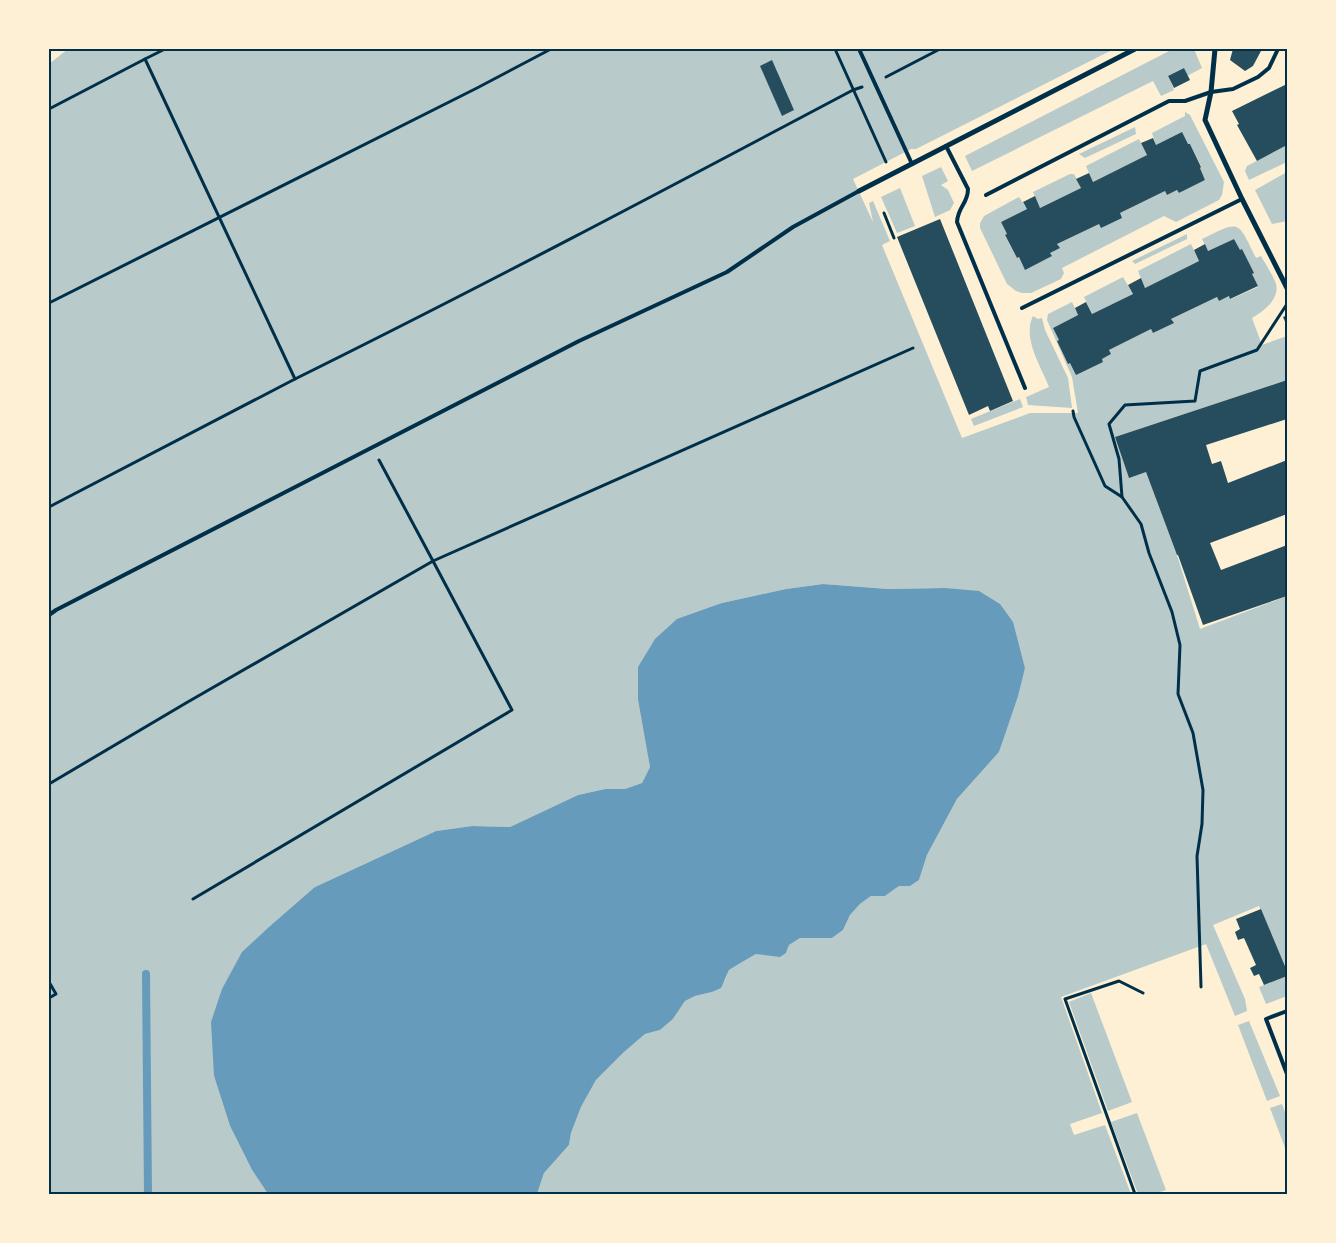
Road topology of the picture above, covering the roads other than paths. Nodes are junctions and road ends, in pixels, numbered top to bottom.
1 (859, 49) edge
2 (1135, 49) edge
3 (1215, 49) edge
4 (1278, 49) edge
5 (1211, 92) junction
6 (946, 146) junction
7 (912, 164) junction
8 (858, 192) joint
9 (986, 196) dead end
10 (1242, 199) junction
11 (1287, 288) edge
12 (1022, 308) dead end
13 (1025, 388) dead end
14 (49, 615) edge
15 (1287, 1011) edge
16 (1287, 1074) edge

1 - 7 lane
2 - 6 street
3 - 5 street
4 - 5 lane
5 - 9 lane
5 - 10 street
6 - 7 street
6 - 13 lane
7 - 8 street
8 - 14 lane
10 - 11 street
10 - 12 lane
15 - 16 lane

